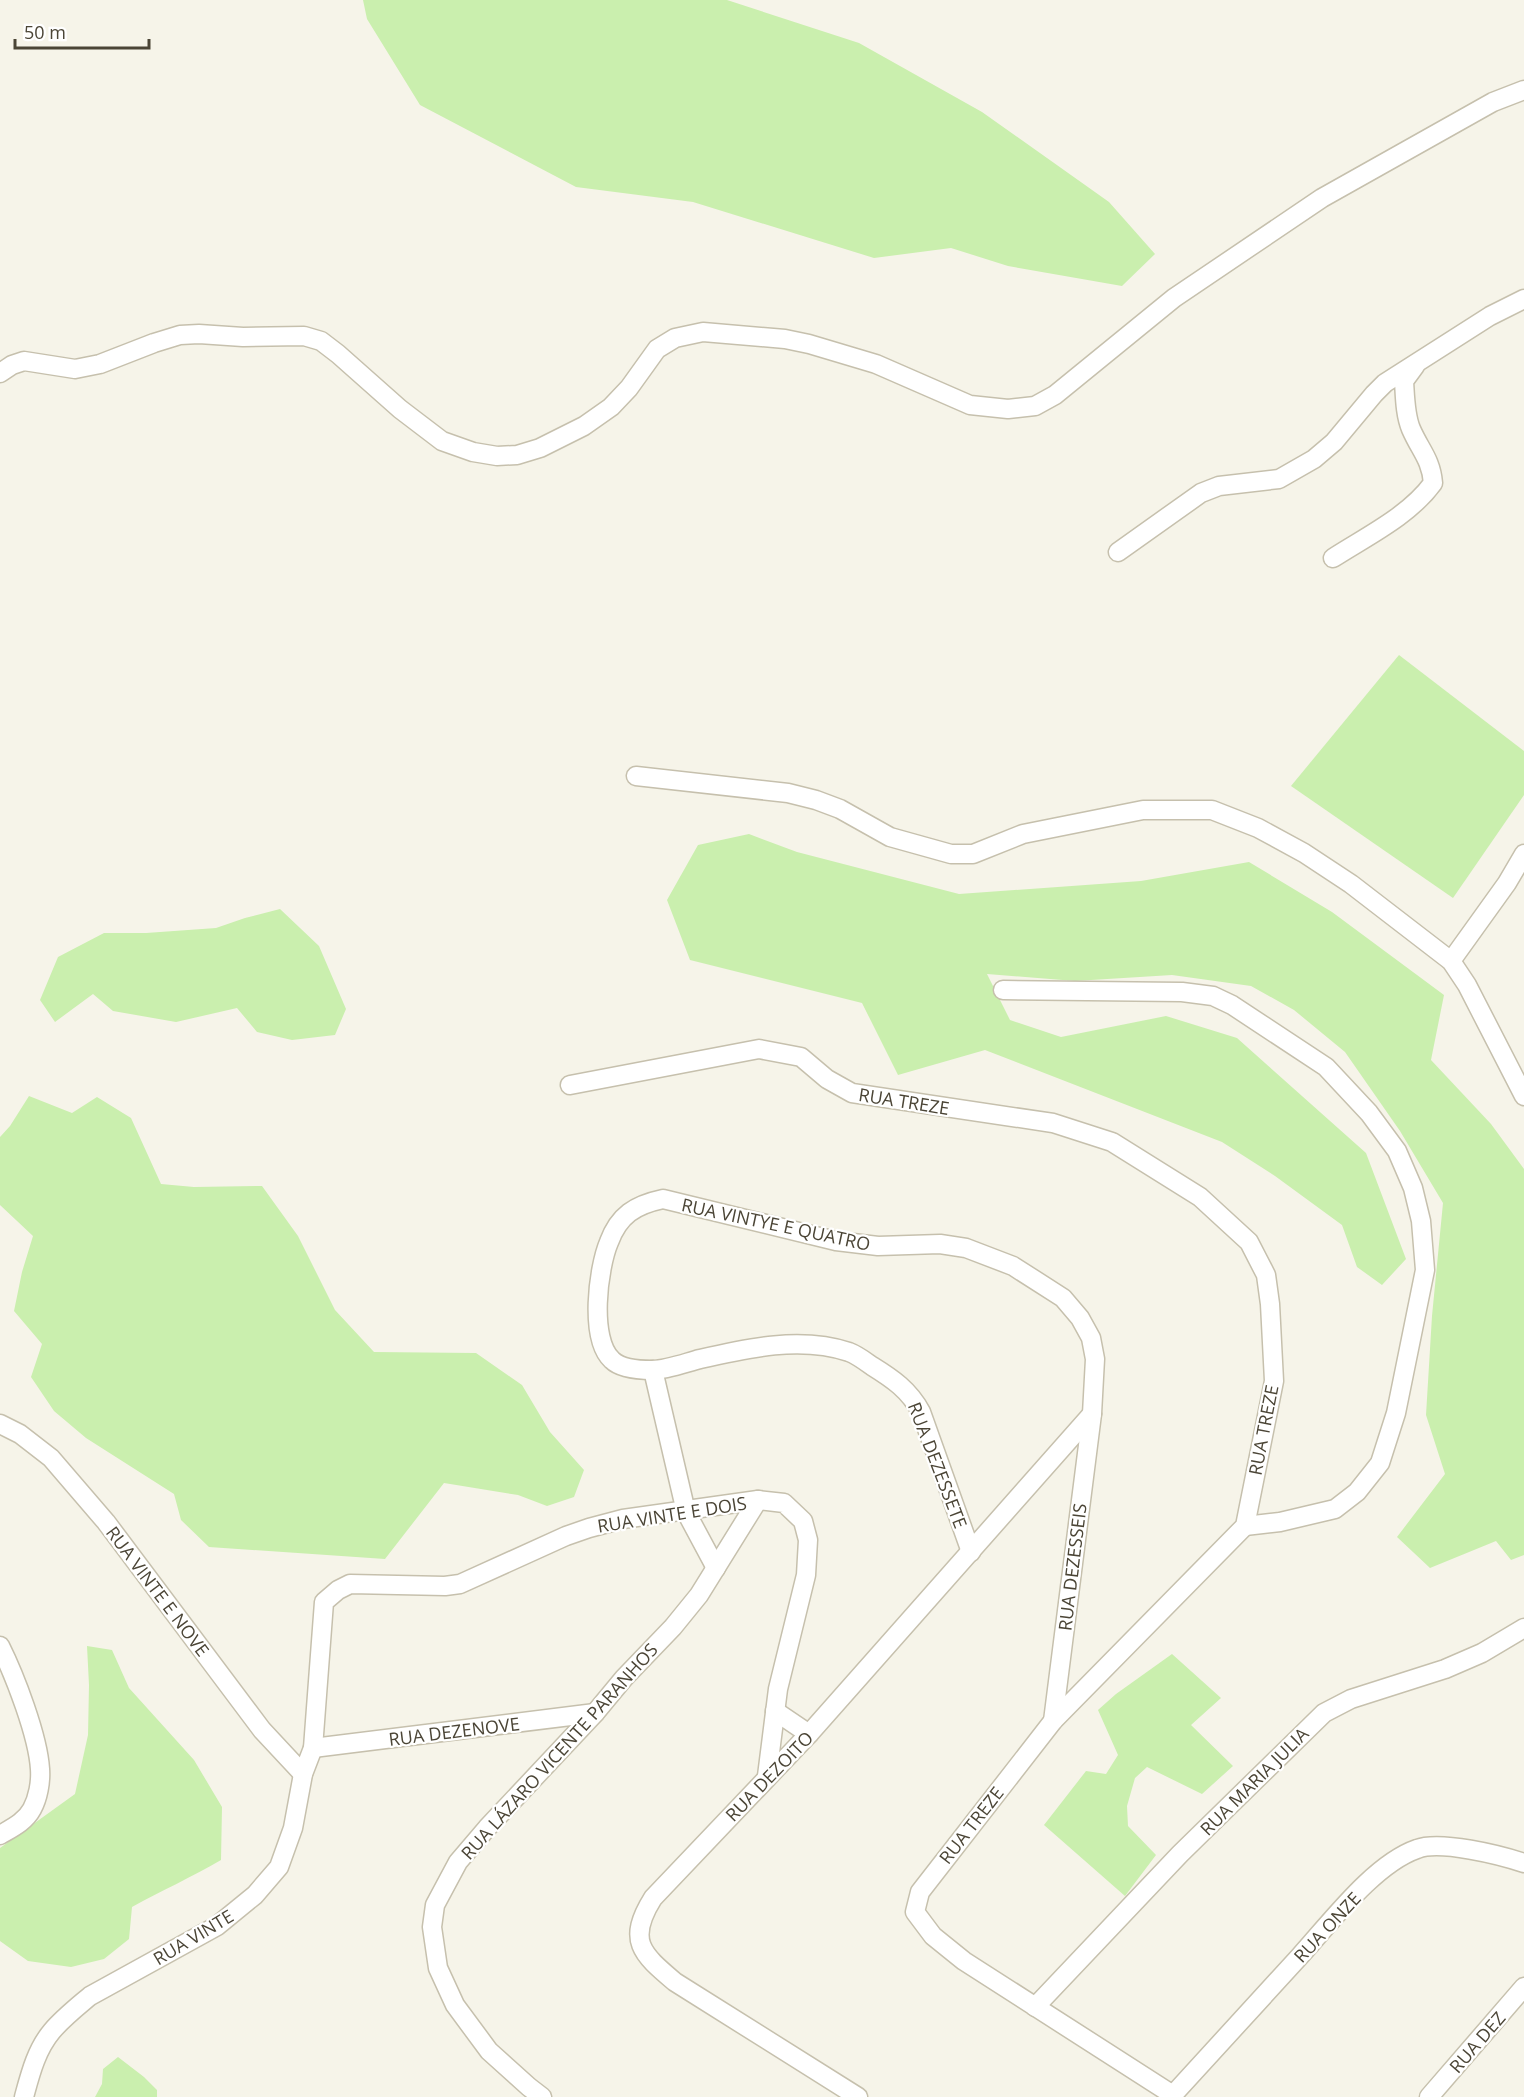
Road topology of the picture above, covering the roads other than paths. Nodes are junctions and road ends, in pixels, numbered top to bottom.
1 (1524, 90) edge
2 (1524, 299) edge
3 (1417, 362) junction
4 (0, 373) edge
5 (1118, 552) dead end
6 (1333, 558) dead end
7 (636, 776) dead end
8 (1524, 854) edge
9 (1451, 961) junction
10 (1003, 990) dead end
11 (570, 1085) dead end
12 (1524, 1096) edge
13 (653, 1370) junction
14 (1092, 1414) junction
15 (0, 1424) edge
16 (758, 1500) junction
17 (686, 1512) junction
18 (1245, 1526) junction
19 (971, 1552) junction
20 (716, 1568) junction
21 (1524, 1628) edge
22 (321, 1635) joint
23 (0, 1646) edge
24 (775, 1711) junction
25 (595, 1713) junction
26 (1053, 1721) junction
27 (809, 1734) junction
28 (314, 1748) junction
29 (303, 1774) junction
30 (767, 1776) junction
31 (0, 1835) edge
32 (1524, 1863) edge
33 (1524, 1987) edge
34 (1035, 2007) junction
35 (1172, 2096) edge
36 (24, 2097) edge
37 (542, 2097) edge
38 (858, 2097) edge
39 (1429, 2097) edge

1 - 4 street
2 - 3 street
3 - 5 street
3 - 6 street
7 - 9 street
8 - 9 street
9 - 12 street
10 - 18 street
11 - 18 street, RUA TREZE
13 - 14 street, RUA VINTYE E QUATRO
13 - 17 street
13 - 19 street, RUA DEZESSETE
14 - 19 street, RUA DEZOITO
14 - 26 street, RUA DEZESSEIS
15 - 29 street, RUA VINTE E NOVE
16 - 17 street, RUA VINTE E DOIS
16 - 20 street, RUA LÁZARO VICENTE PARANHOS
16 - 24 street, RUA VINTE E DOIS
17 - 20 street
17 - 22 street, RUA VINTE E DOIS
18 - 26 street, RUA TREZE
19 - 27 street, RUA DEZOITO
20 - 25 street, RUA LÁZARO VICENTE PARANHOS
21 - 34 street, RUA MARIA JULIA
22 - 28 street, RUA VINTE
23 - 31 street
24 - 27 street
24 - 30 street, RUA VINTE E DOIS
25 - 28 street, RUA DEZENOVE
25 - 37 street, RUA LÁZARO VICENTE PARANHOS
26 - 34 street, RUA TREZE
27 - 30 street, RUA DEZOITO
28 - 29 street, RUA VINTE
29 - 36 street, RUA VINTE
30 - 38 street, RUA DEZOITO
32 - 35 street, RUA ONZE
33 - 39 street, RUA DEZ
34 - 35 street, RUA TREZE

